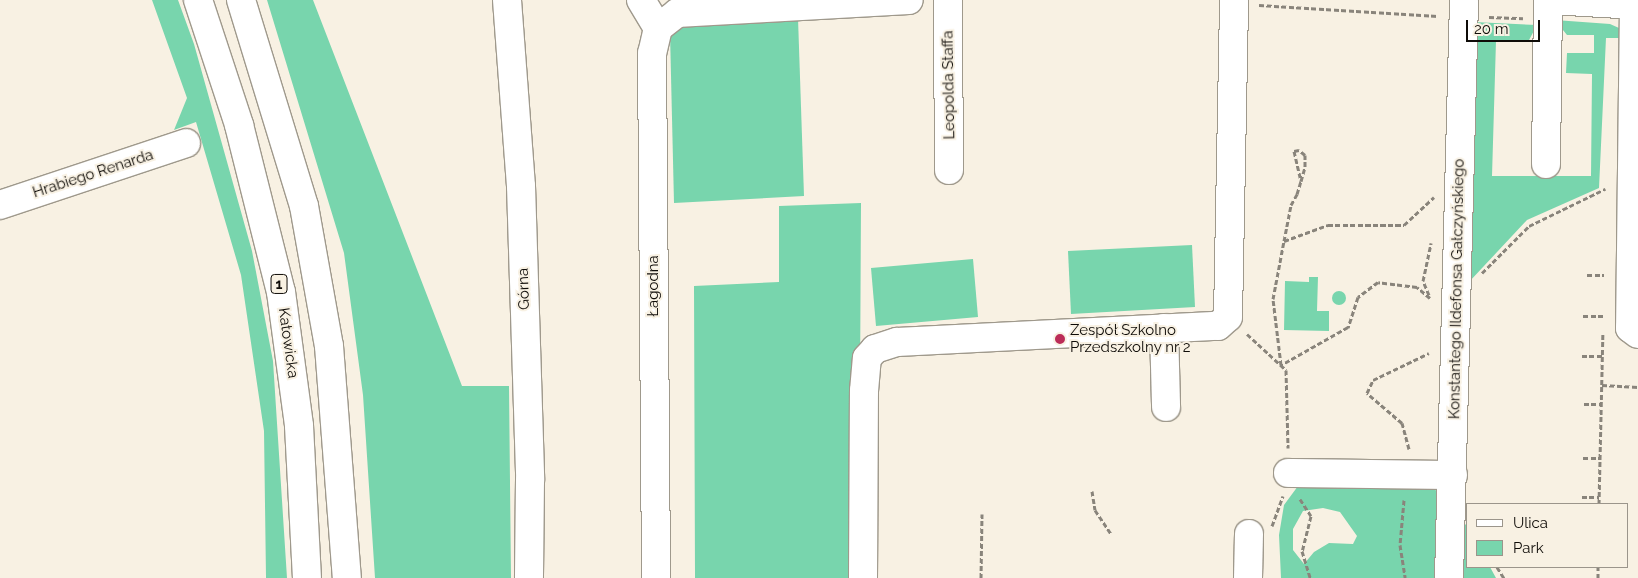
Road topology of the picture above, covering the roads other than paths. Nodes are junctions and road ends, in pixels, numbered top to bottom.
1 (198, 0) edge
2 (241, 0) edge
3 (506, 0) edge
4 (641, 0) edge
5 (909, 0) edge
6 (948, 0) edge
7 (1234, 0) edge
8 (1464, 0) edge
9 (1549, 0) edge
10 (864, 1) edge
11 (1636, 5) edge
12 (658, 28) junction
13 (186, 143) dead end
14 (1546, 164) dead end
15 (949, 170) dead end
16 (0, 205) edge
17 (1164, 328) junction
18 (1638, 334) edge
19 (1166, 407) dead end
20 (1453, 475) junction
21 (1287, 479) road end
22 (1249, 534) road end
23 (307, 578) edge
24 (347, 578) edge
25 (529, 578) edge
26 (656, 578) edge
27 (863, 578) edge
28 (1248, 578) edge
29 (1449, 578) edge

1 - 23 street, Katowicka / 1
2 - 24 street
3 - 25 street, Górna
4 - 12 street
5 - 10 street
6 - 15 street, Leopolda Staffa
7 - 17 street
8 - 20 street, Konstantego Ildefonsa Gałczyńskiego
9 - 11 street
9 - 14 street
10 - 12 street
11 - 18 street
12 - 26 street, Łagodna
13 - 16 street, Hrabiego Renarda
17 - 19 street
17 - 27 street
20 - 21 street
20 - 29 street, Konstantego Ildefonsa Gałczyńskiego
22 - 28 street

